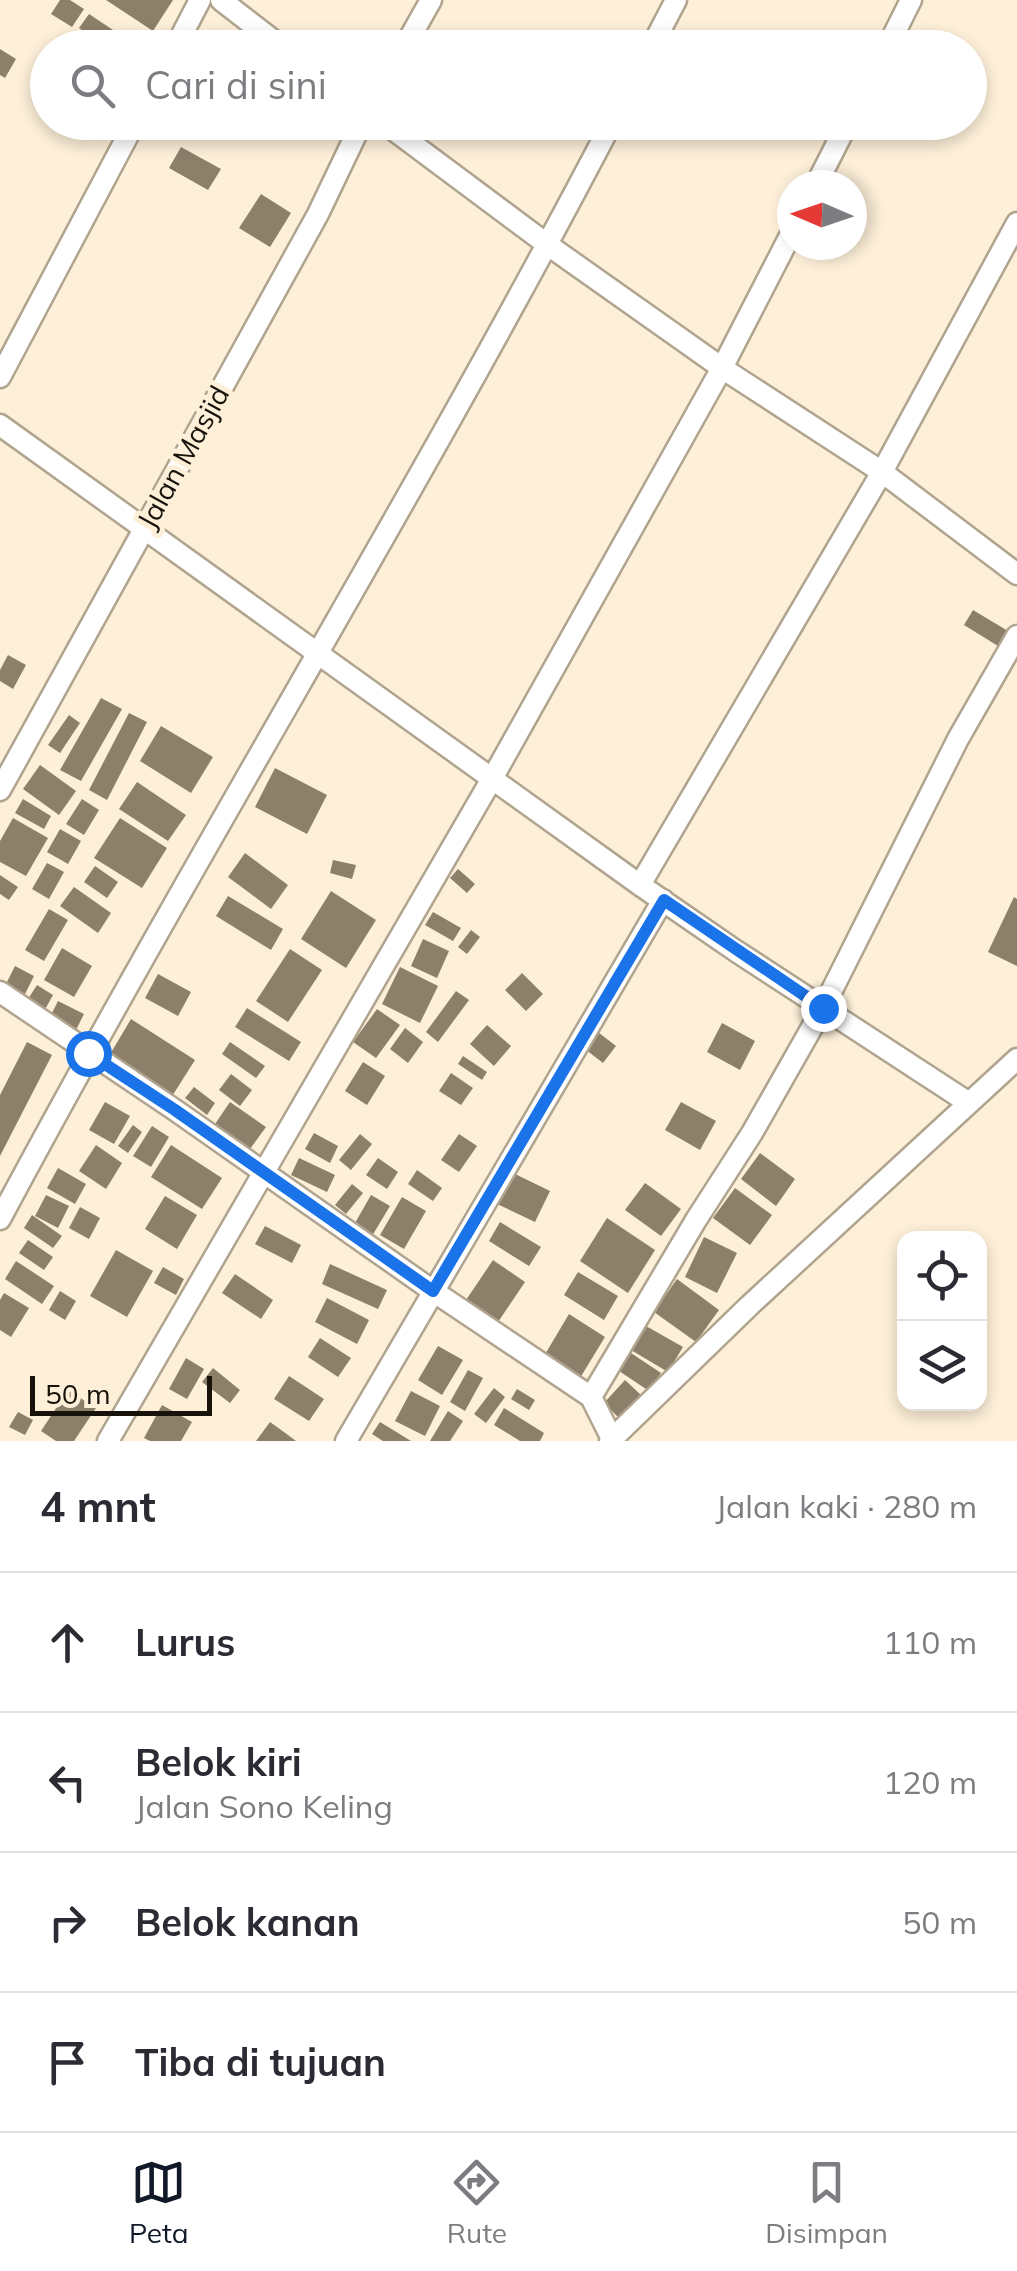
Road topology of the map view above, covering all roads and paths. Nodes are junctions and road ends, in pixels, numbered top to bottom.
1 (200, 0) edge
2 (221, 0) edge
3 (431, 0) edge
4 (676, 0) edge
5 (911, 0) edge
6 (184, 30) edge
7 (260, 30) edge
8 (414, 30) edge
9 (660, 30) edge
10 (896, 30) edge
11 (125, 140) edge
12 (353, 140) edge
13 (407, 140) edge
14 (603, 140) edge
15 (839, 140) edge
16 (824, 170) edge
17 (1017, 222) edge
18 (548, 245) junction
19 (778, 260) edge
20 (722, 368) junction
21 (0, 377) edge
22 (0, 425) edge
23 (882, 472) junction
24 (142, 529) junction
25 (1017, 574) edge
26 (1017, 636) edge
27 (318, 654) junction
28 (493, 777) junction
29 (0, 790) edge
30 (640, 884) junction
31 (664, 900) junction
32 (0, 992) edge
33 (823, 1008) junction
34 (88, 1053) junction
35 (1014, 1059) edge
36 (969, 1103) junction
37 (265, 1172) junction
38 (0, 1219) edge
39 (433, 1291) junction
40 (591, 1397) junction
41 (611, 1440) edge
42 (108, 1441) edge
43 (346, 1441) edge

1 - 6 street
2 - 7 street
3 - 8 street
4 - 9 street
5 - 10 street
11 - 21 street
12 - 24 street, Jalan Masjid
13 - 18 street
14 - 18 street
15 - 16 street
17 - 23 street
18 - 20 street
18 - 27 street
19 - 20 street
20 - 23 street
20 - 28 street
22 - 24 street
23 - 25 street
23 - 30 street
24 - 27 street
24 - 29 street, Jalan Masjid
26 - 33 street
27 - 28 street
27 - 34 street
28 - 30 street
28 - 37 street
30 - 31 street
31 - 33 street
31 - 39 street
32 - 34 street
33 - 36 street
33 - 40 street
34 - 37 street
34 - 38 street
35 - 36 street
36 - 41 street
37 - 39 street
37 - 42 street
39 - 40 street
39 - 43 street
40 - 41 street

